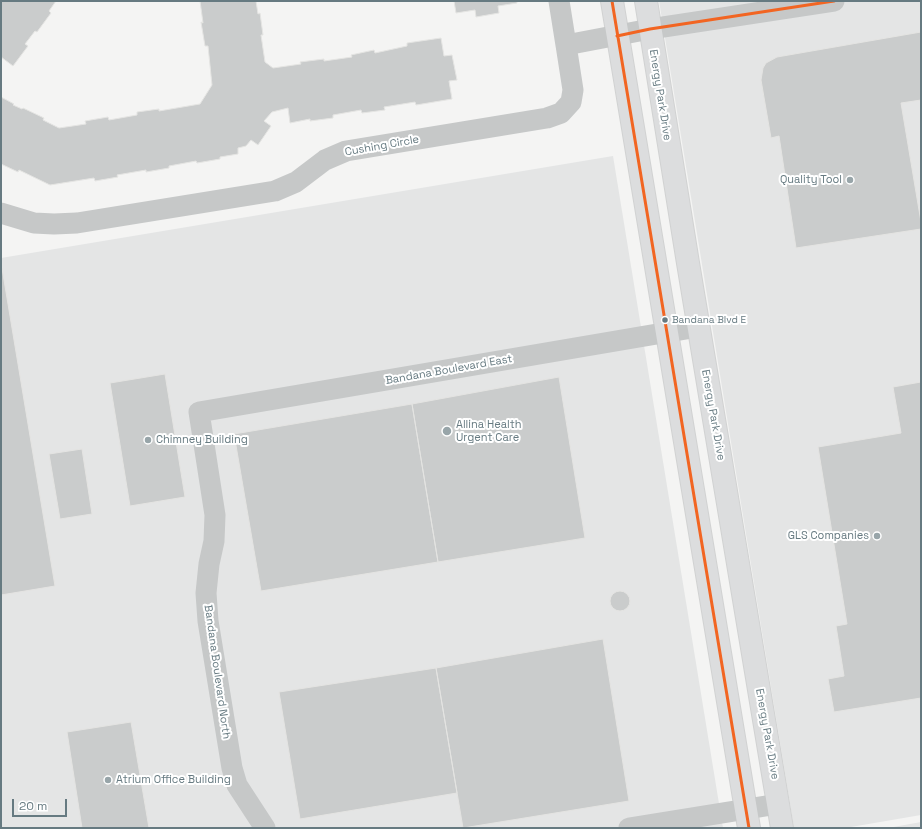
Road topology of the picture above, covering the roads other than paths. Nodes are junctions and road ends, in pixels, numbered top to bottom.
1 (559, 1) edge
2 (612, 1) edge
3 (646, 1) edge
4 (834, 1) edge
5 (634, 33) junction
6 (566, 45) junction
7 (1, 213) edge
8 (698, 327) junction
9 (667, 332) junction
10 (199, 412) joint
11 (778, 804) junction
12 (747, 818) edge
13 (676, 824) edge
14 (265, 828) edge
15 (629, 828) edge
16 (782, 828) edge

1 - 6 street, Cushing Circle
2 - 5 street, Energy Park Drive
3 - 5 street, Energy Park Drive
4 - 5 street
5 - 6 street
5 - 8 street, Energy Park Drive
5 - 9 street, Energy Park Drive
6 - 7 street, Cushing Circle
8 - 9 street, Bandana Boulevard East
8 - 11 street, Energy Park Drive
9 - 10 street, Bandana Boulevard East
9 - 12 street, Energy Park Drive
10 - 14 street, Bandana Boulevard North
11 - 12 street
11 - 16 street, Energy Park Drive
12 - 13 street
13 - 15 street

